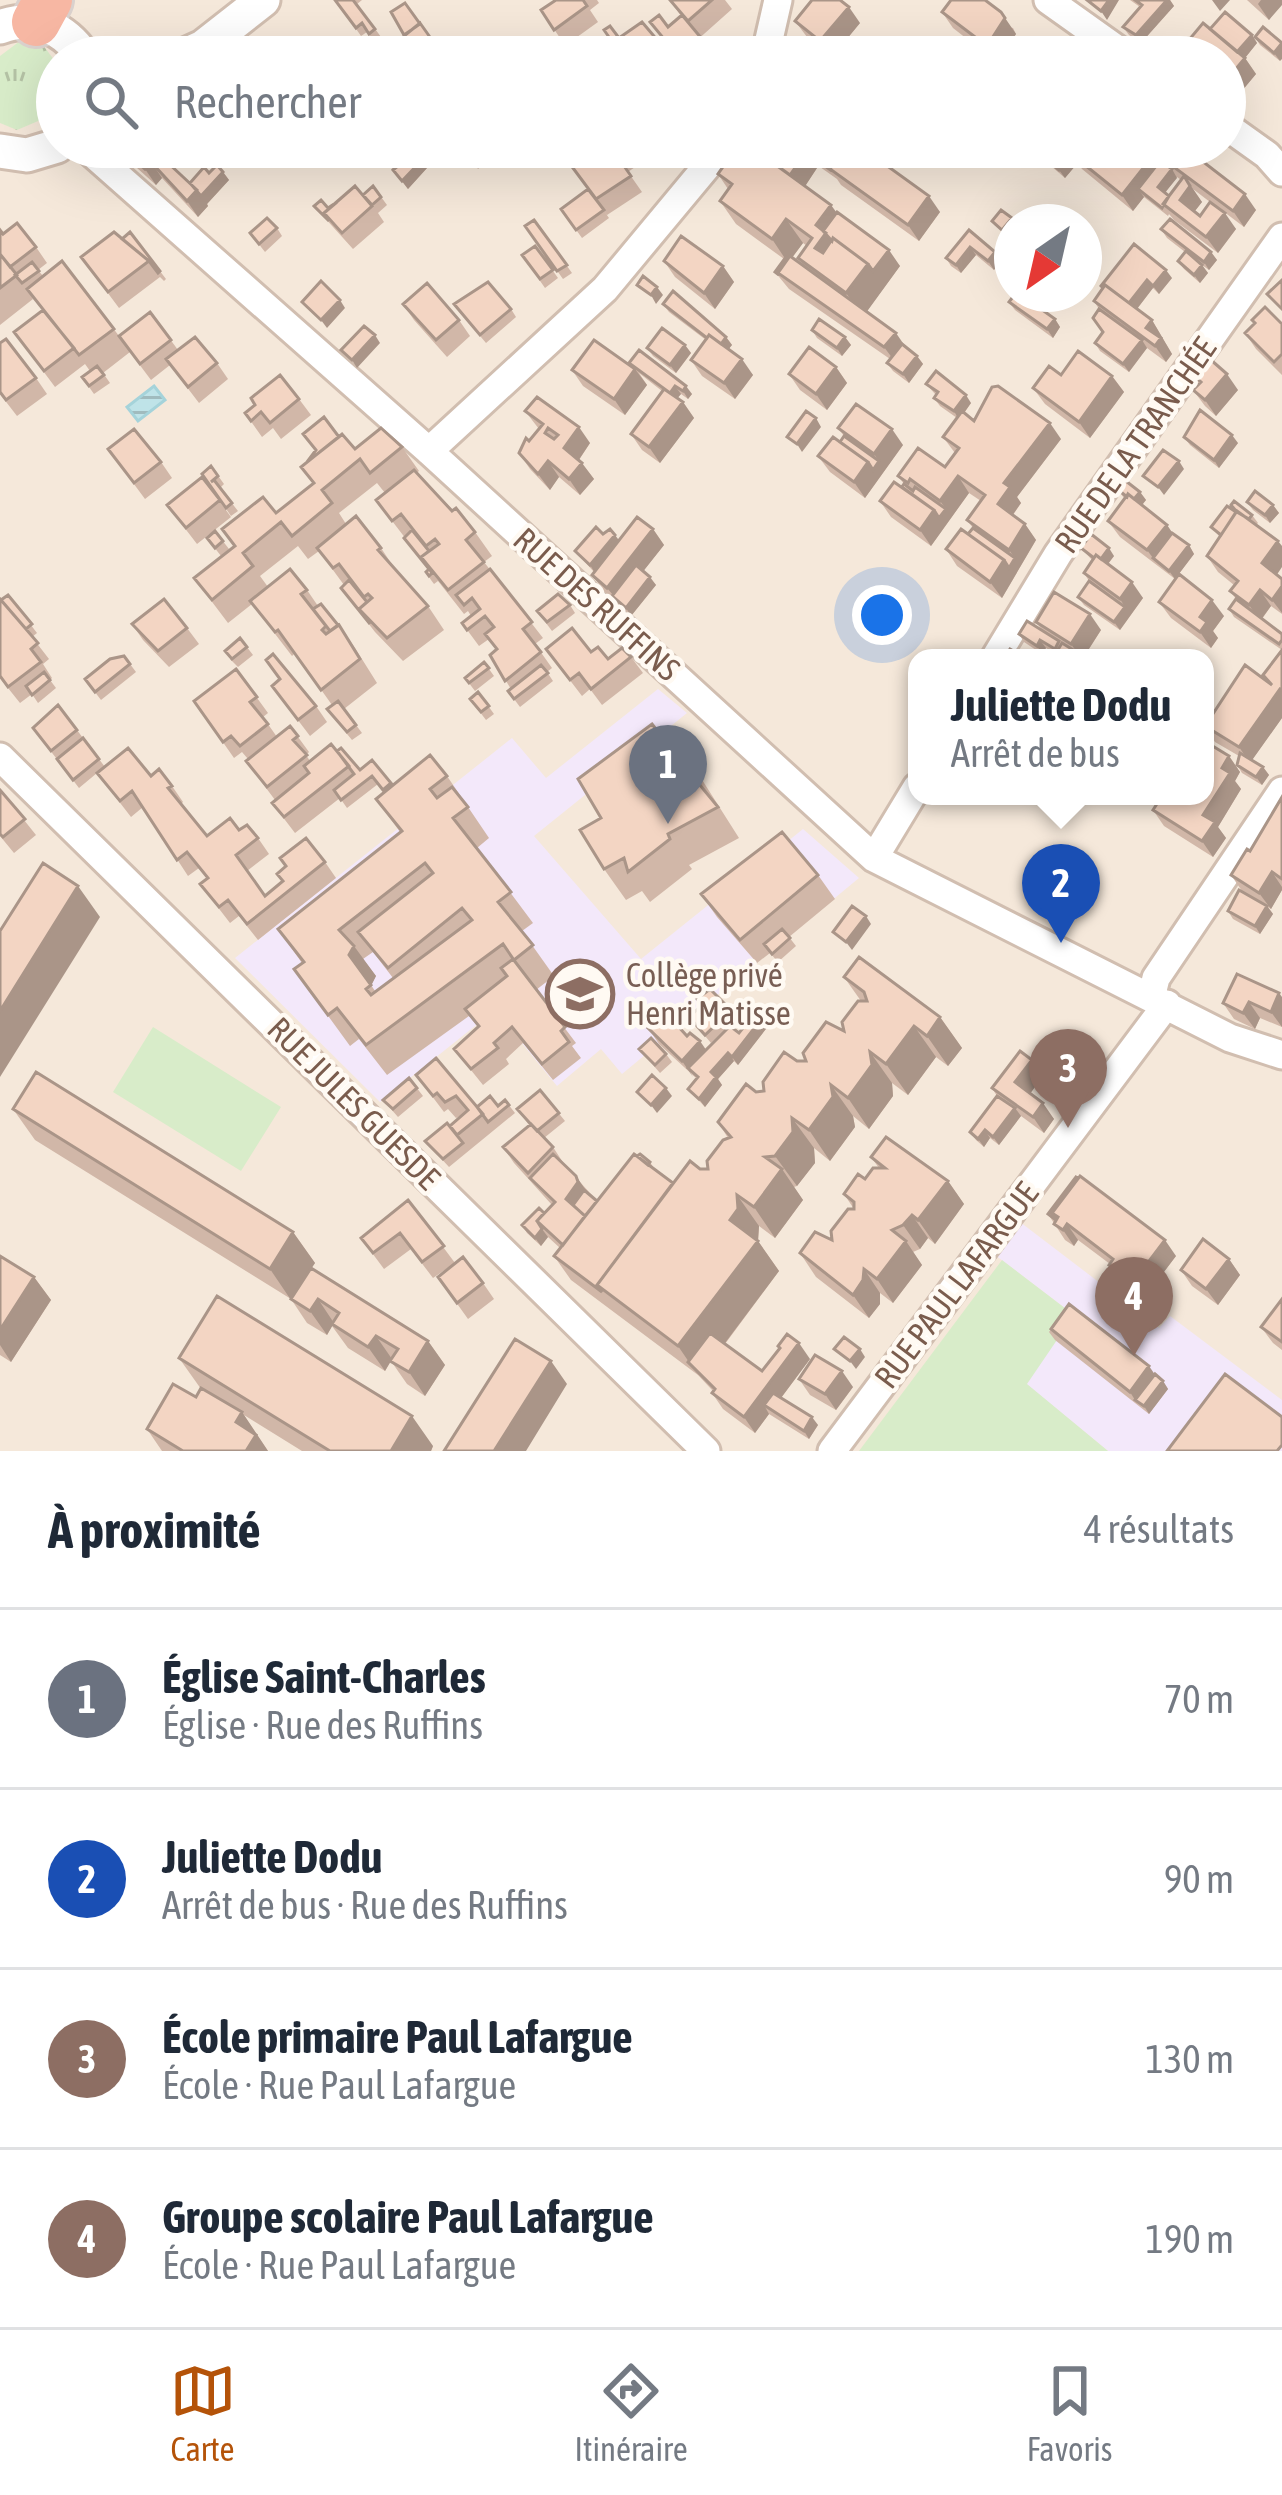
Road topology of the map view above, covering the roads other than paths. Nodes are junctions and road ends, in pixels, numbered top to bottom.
1 (263, 0) edge
2 (778, 0) edge
3 (1048, 0) edge
4 (28, 16) edge
5 (66, 36) edge
6 (216, 36) edge
7 (770, 36) edge
8 (1099, 36) edge
9 (1282, 130) edge
10 (1246, 141) edge
11 (36, 152) edge
12 (1, 153) edge
13 (1275, 163) edge
14 (109, 168) edge
15 (706, 168) edge
16 (1282, 236) edge
17 (429, 451) junction
18 (1000, 649) edge
19 (0, 757) edge
20 (1282, 791) edge
21 (908, 802) edge
22 (874, 858) junction
23 (1159, 1001) junction
24 (1282, 1054) edge
25 (706, 1451) edge
26 (832, 1451) edge

1 - 6 street
2 - 7 street
3 - 8 street
4 - 5 street
9 - 13 street
10 - 13 street
11 - 12 street
14 - 17 street, RUE DES RUFFINS
15 - 17 street
16 - 18 street, RUE DE LA TRANCHÉE
17 - 22 street, RUE DES RUFFINS
19 - 25 street, RUE JULES GUESDE
20 - 23 street, RUE PAUL LAFARGUE
21 - 22 street
22 - 23 street, RUE DES RUFFINS
23 - 24 street, RUE DES RUFFINS
23 - 26 street, RUE PAUL LAFARGUE

